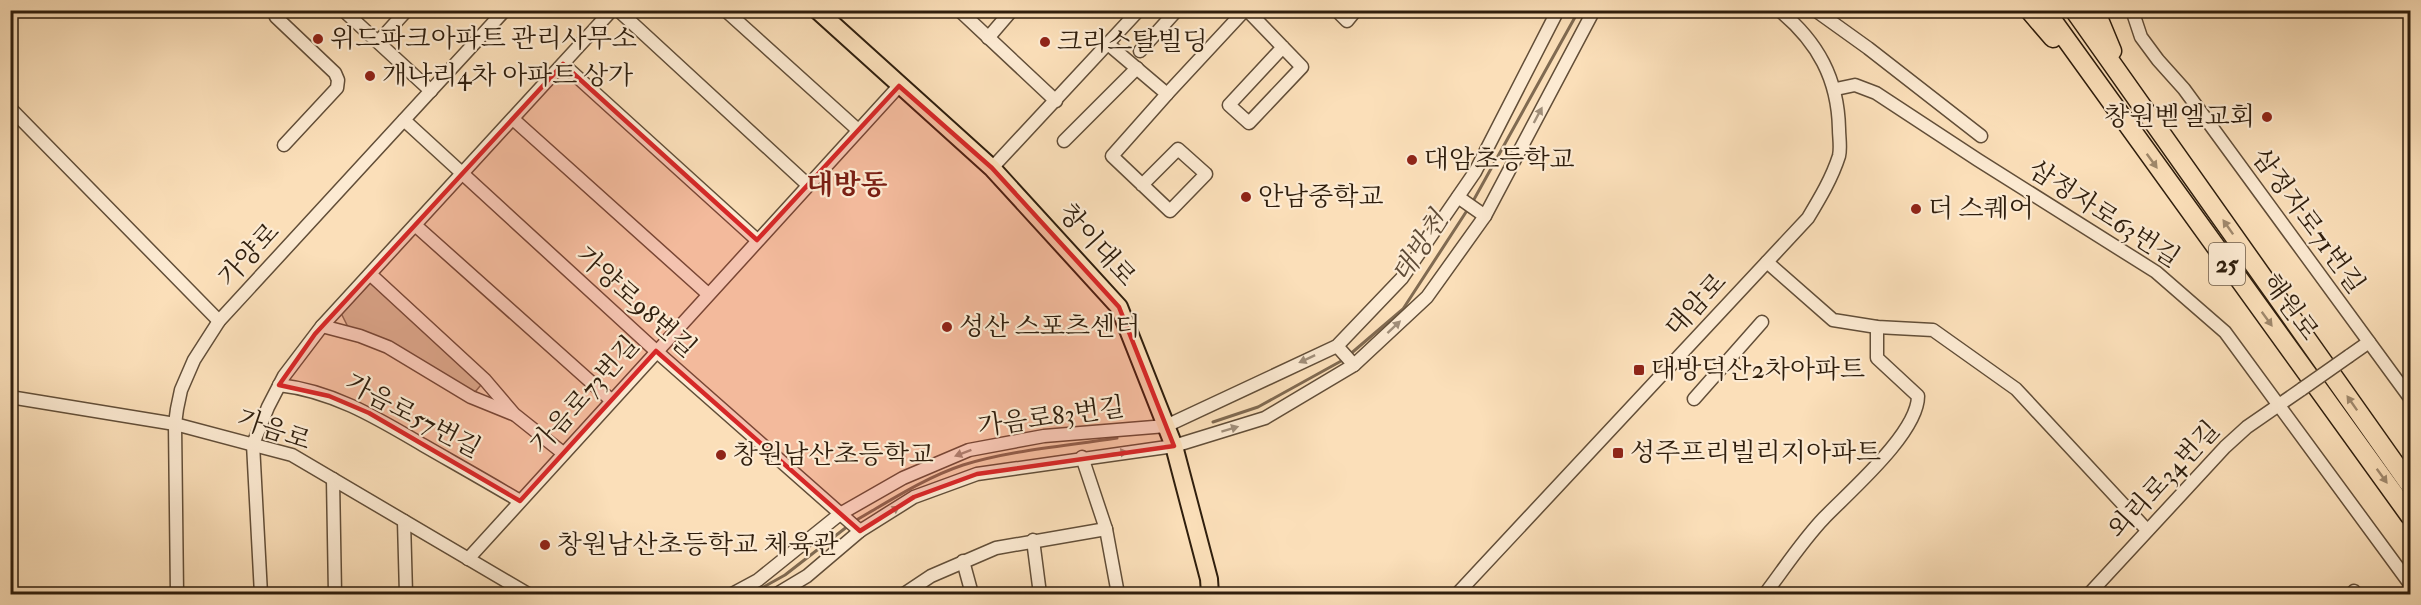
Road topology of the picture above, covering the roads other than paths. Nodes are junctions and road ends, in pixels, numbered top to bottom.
1 (273, 10) edge
2 (343, 10) edge
3 (407, 10) edge
4 (505, 10) edge
5 (612, 10) edge
6 (618, 10) edge
7 (725, 10) edge
8 (817, 10) edge
9 (959, 10) edge
10 (1012, 10) edge
11 (1139, 10) edge
12 (1177, 10) edge
13 (1246, 10) edge
14 (1336, 10) edge
15 (1356, 10) edge
16 (1558, 10) edge
17 (1594, 10) edge
18 (1779, 10) edge
19 (2029, 10) edge
20 (2046, 10) edge
21 (2074, 10) edge
22 (2095, 10) edge
23 (2132, 10) edge
24 (1817, 22) edge
25 (988, 38) junction
26 (378, 42) junction
27 (1108, 44) junction
28 (1283, 47) junction
29 (1140, 51) dead end
30 (563, 64) junction
31 (1137, 68) junction
32 (2126, 83) junction
33 (899, 86) junction
34 (1836, 89) junction
35 (431, 91) junction
36 (1167, 94) junction
37 (2105, 96) junction
38 (1056, 101) junction
39 (10, 108) edge
40 (513, 119) junction
41 (404, 120) junction
42 (858, 130) junction
43 (1981, 136) dead end
44 (1064, 141) dead end
45 (284, 145) dead end
46 (992, 168) junction
47 (462, 174) junction
48 (808, 185) junction
49 (1143, 185) junction
50 (1458, 197) junction
51 (1485, 216) junction
52 (415, 225) junction
53 (757, 240) junction
54 (1767, 262) junction
55 (370, 274) junction
56 (708, 294) junction
57 (219, 321) junction
58 (1762, 322) dead end
59 (322, 326) junction
60 (1877, 327) junction
61 (2369, 342) junction
62 (1336, 346) junction
63 (656, 351) junction
64 (1353, 365) junction
65 (279, 385) junction
66 (10, 396) edge
67 (2410, 398) edge
68 (1694, 399) dead end
69 (611, 400) junction
70 (2279, 404) junction
71 (514, 414) junction
72 (175, 424) junction
73 (1166, 426) junction
74 (254, 444) junction
75 (1174, 446) junction
76 (563, 453) junction
77 (1082, 457) junction
78 (333, 479) junction
79 (2410, 485) edge
80 (520, 501) junction
81 (840, 514) junction
82 (2410, 516) edge
83 (404, 521) junction
84 (1106, 529) junction
85 (860, 531) junction
86 (2147, 531) junction
87 (1033, 540) junction
88 (468, 559) junction
89 (963, 561) junction
90 (2410, 584) edge
91 (177, 594) edge
92 (261, 594) edge
93 (335, 594) edge
94 (406, 594) edge
95 (528, 594) edge
96 (732, 594) edge
97 (777, 594) edge
98 (904, 594) edge
99 (972, 594) edge
100 (1040, 594) edge
101 (1118, 594) edge
102 (1210, 594) edge
103 (1457, 594) edge
104 (1765, 594) edge
105 (2089, 594) edge

1 - 45 street
2 - 26 street
3 - 26 street
4 - 35 street, 가양로
5 - 30 street
6 - 48 street
7 - 42 street
8 - 33 main road, 창이대로
9 - 25 street
10 - 25 street
11 - 27 street
12 - 29 street
13 - 28 street
13 - 36 street
14 - 15 street
16 - 50 street
51 -> 17 street
18 - 24 street, 대암로
19 - 37 highway
20 - 37 highway, 해원로 / 25
21 - 32 highway, 해원로 / 25
22 - 32 highway
23 - 61 street, 삼정자로71번길
24 - 34 street, 대암로
24 - 43 street
25 - 38 street
26 - 35 street
27 - 31 street
27 - 38 street
28 - 28 street
30 - 40 street
30 - 53 street
31 - 36 street
31 - 44 street
79 -> 32 highway, 해원로 / 25
33 - 42 street, 가음로73번길
33 - 46 main road, 창이대로
34 - 54 street, 대암로
34 - 70 street, 삼정자로63번길
35 - 41 street, 가양로
36 - 49 street
37 -> 82 highway, 해원로 / 25
38 - 46 street
39 - 57 street
40 - 47 street
40 - 56 street
41 - 47 street, 가양로98번길
41 - 57 street, 가양로
42 - 48 street, 가음로73번길
46 - 73 main road, 창이대로
47 - 52 street
47 - 63 street, 가양로98번길
48 - 53 street, 가음로73번길
49 - 49 street
50 - 51 street
50 - 62 street
64 -> 51 street
52 - 55 street
52 - 69 street
53 - 56 street, 가음로73번길
54 - 60 street
54 - 103 street, 대암로
55 - 59 street
55 - 71 street, 가음로57번길
56 - 63 street, 가음로73번길
57 - 72 street, 가양로
58 - 68 street
59 - 65 street
59 - 71 street, 가음로57번길
60 - 86 street
60 - 104 street
61 - 67 street, 삼정자로71번길
61 - 70 street, 외리로34번길, bridge
62 - 64 street
62 -> 73 street
63 - 69 street, 가음로73번길
63 - 81 street, 가양로98번길
75 -> 64 street
65 - 74 street
65 - 80 street, 가음로57번길
66 - 72 street, 가음로
69 - 76 street, 가음로73번길
70 - 86 street, 외리로34번길
70 - 90 street, 삼정자로63번길
71 - 76 street, 가음로57번길
72 - 74 street, 가음로
72 - 91 street, 가양로
73 - 75 main road, 창이대로
73 -> 81 street, 가음로83번길
74 - 78 street, 가음로
74 - 92 street
77 -> 75 street
75 - 102 main road, 창이대로
76 - 80 street, 가음로73번길
77 - 84 street
85 -> 77 street
78 - 83 street, 가음로
78 - 93 street
80 - 88 street, 가음로73번길
81 - 85 street, 가양로98번길
81 - 96 street, 가음로83번길
83 - 88 street, 가음로
83 - 94 street
84 - 87 street
84 - 101 street
85 - 97 street
86 - 105 street, 외리로34번길
87 - 89 street
87 - 100 street
88 - 95 street, 가음로
89 - 98 street
89 - 99 street

